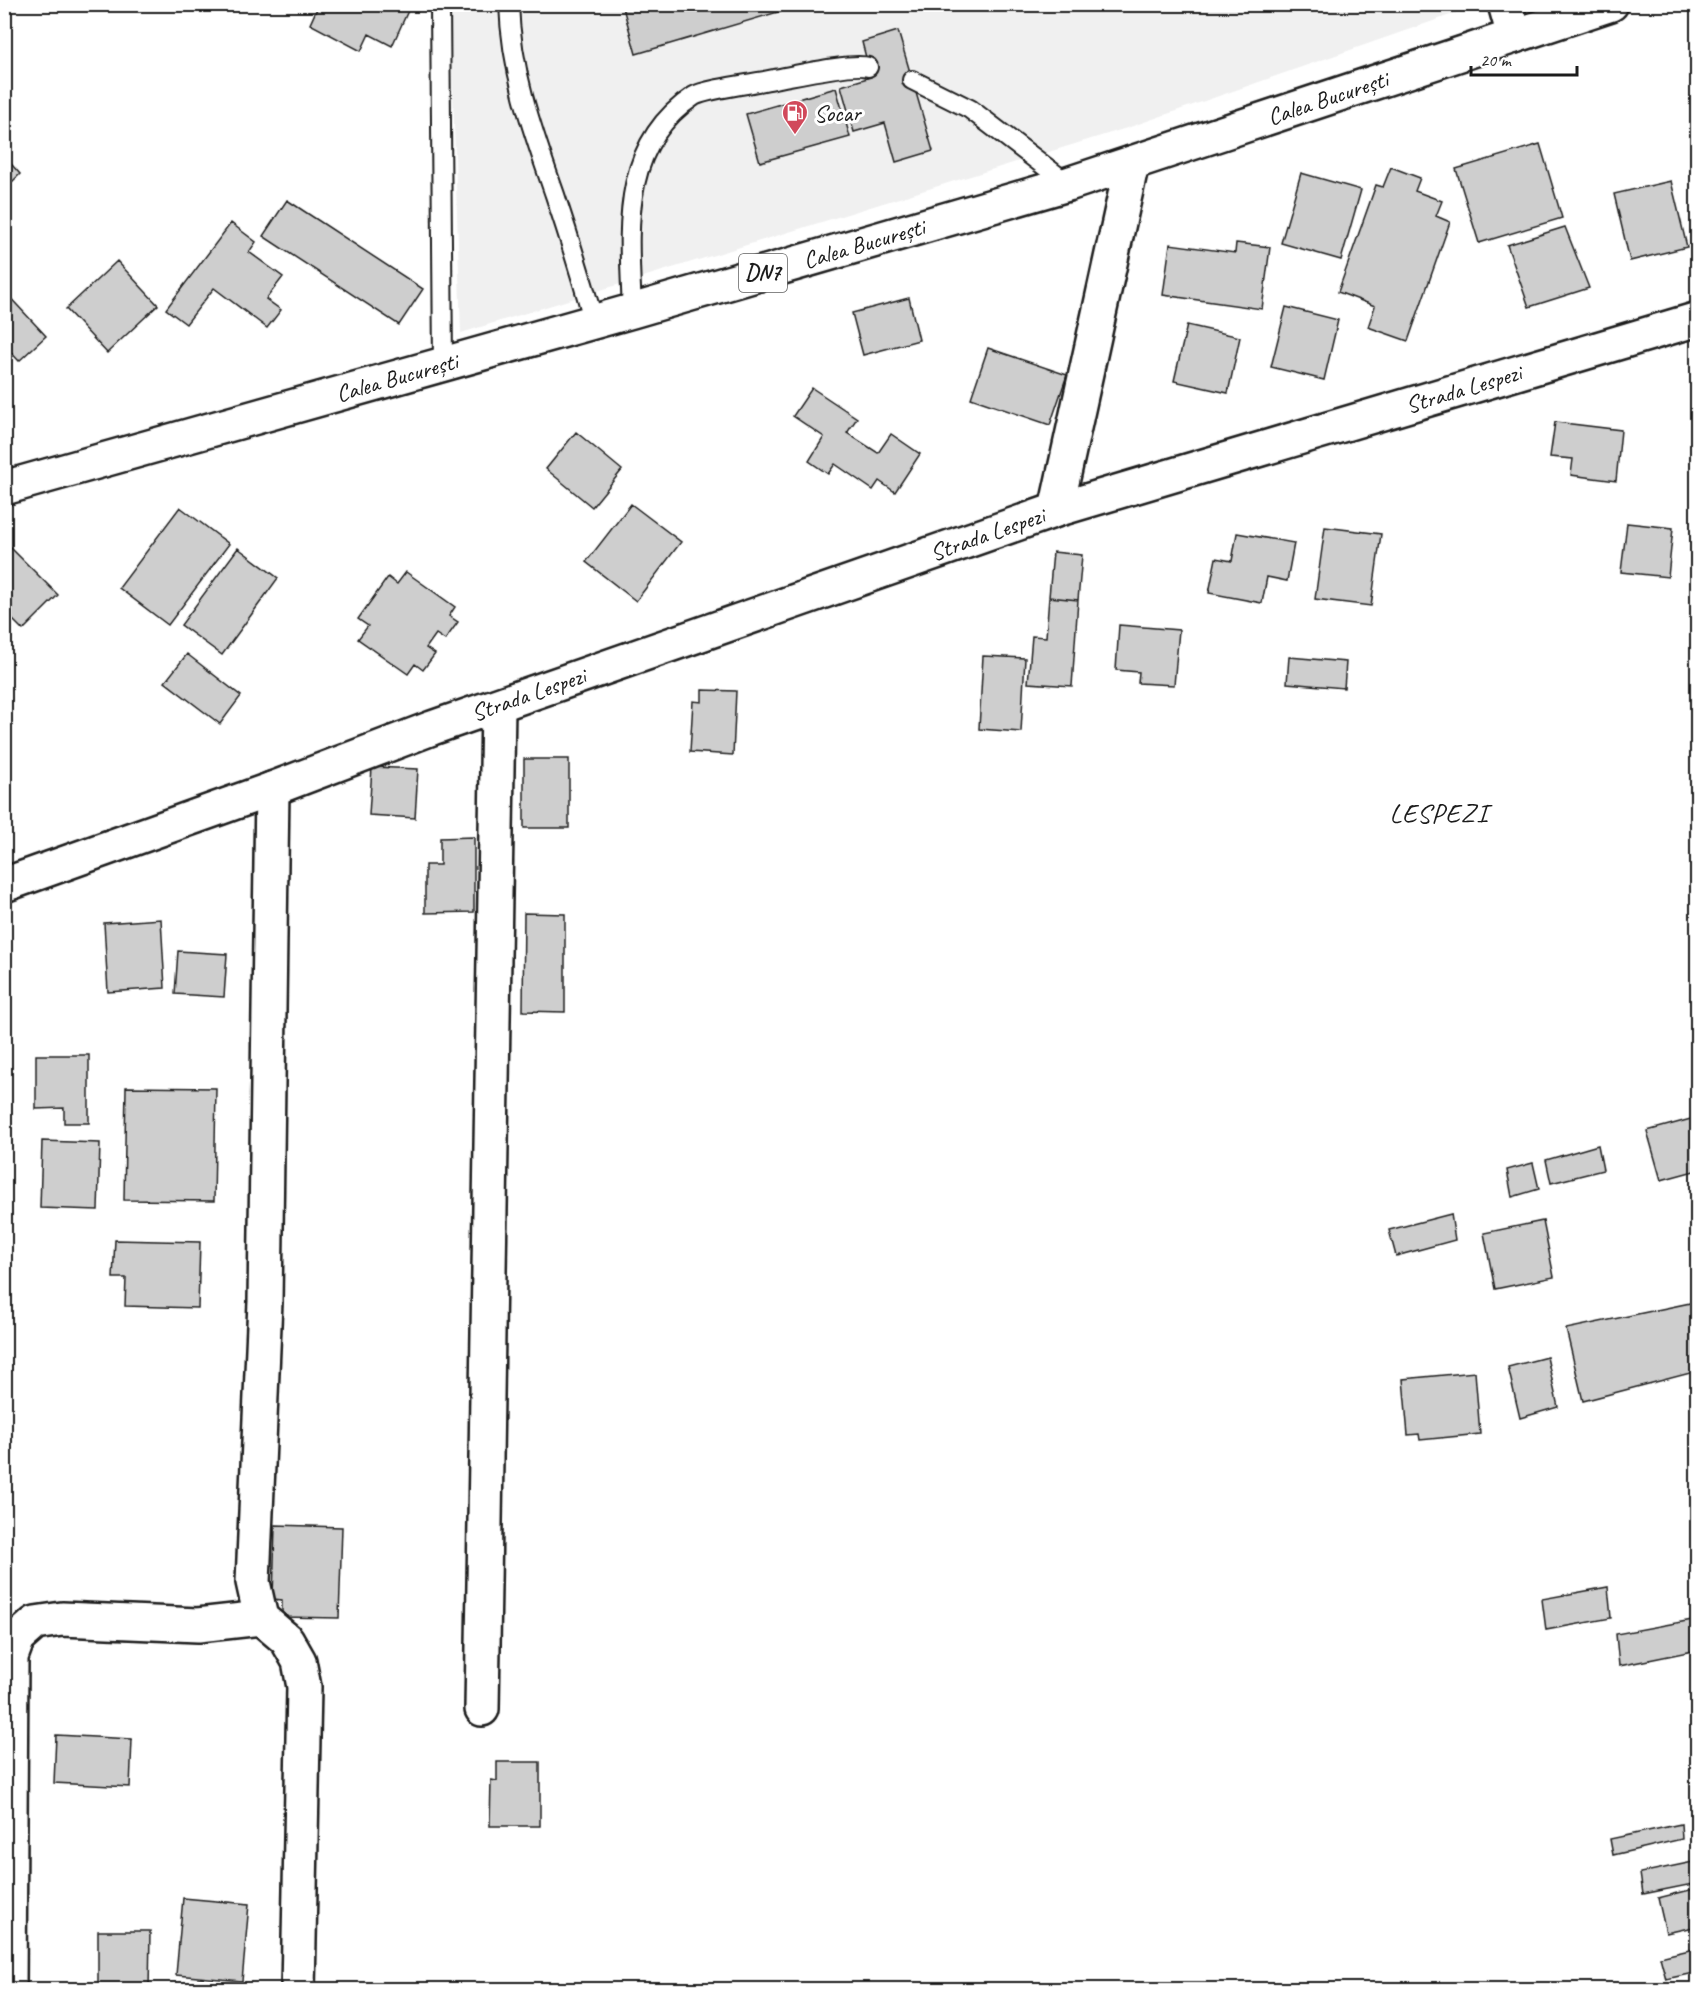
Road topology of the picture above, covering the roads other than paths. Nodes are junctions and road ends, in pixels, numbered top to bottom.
1 (440, 4) edge
2 (509, 4) edge
3 (1505, 4) edge
4 (1611, 4) edge
5 (1514, 36) junction
6 (868, 67) dead end
7 (912, 80) dead end
8 (1132, 163) junction
9 (1068, 184) junction
10 (632, 311) junction
11 (1698, 319) edge
12 (594, 322) junction
13 (443, 364) junction
14 (4, 488) edge
15 (1056, 510) junction
16 (498, 706) junction
17 (272, 789) junction
18 (4, 885) edge
19 (261, 1618) junction
20 (482, 1709) dead end
21 (9, 1989) edge
22 (298, 1989) edge

1 - 13 lane
2 - 12 lane
3 - 5 main road
4 - 5 main road, Calea București / DN7
5 - 8 main road, Calea București / DN7
6 - 10 lane
7 - 9 lane
8 - 9 main road, Calea București / DN7
8 - 15 main road, Strada Lespezi
9 - 10 main road, Calea București / DN7
10 - 12 main road, Calea București / DN7
11 - 15 main road, Strada Lespezi
12 - 13 main road, Calea București / DN7
13 - 14 main road, Calea București / DN7
15 - 16 main road, Strada Lespezi
16 - 17 main road, Strada Lespezi
16 - 20 main road
17 - 18 main road, Strada Lespezi
17 - 19 main road
19 - 21 main road
19 - 22 main road

